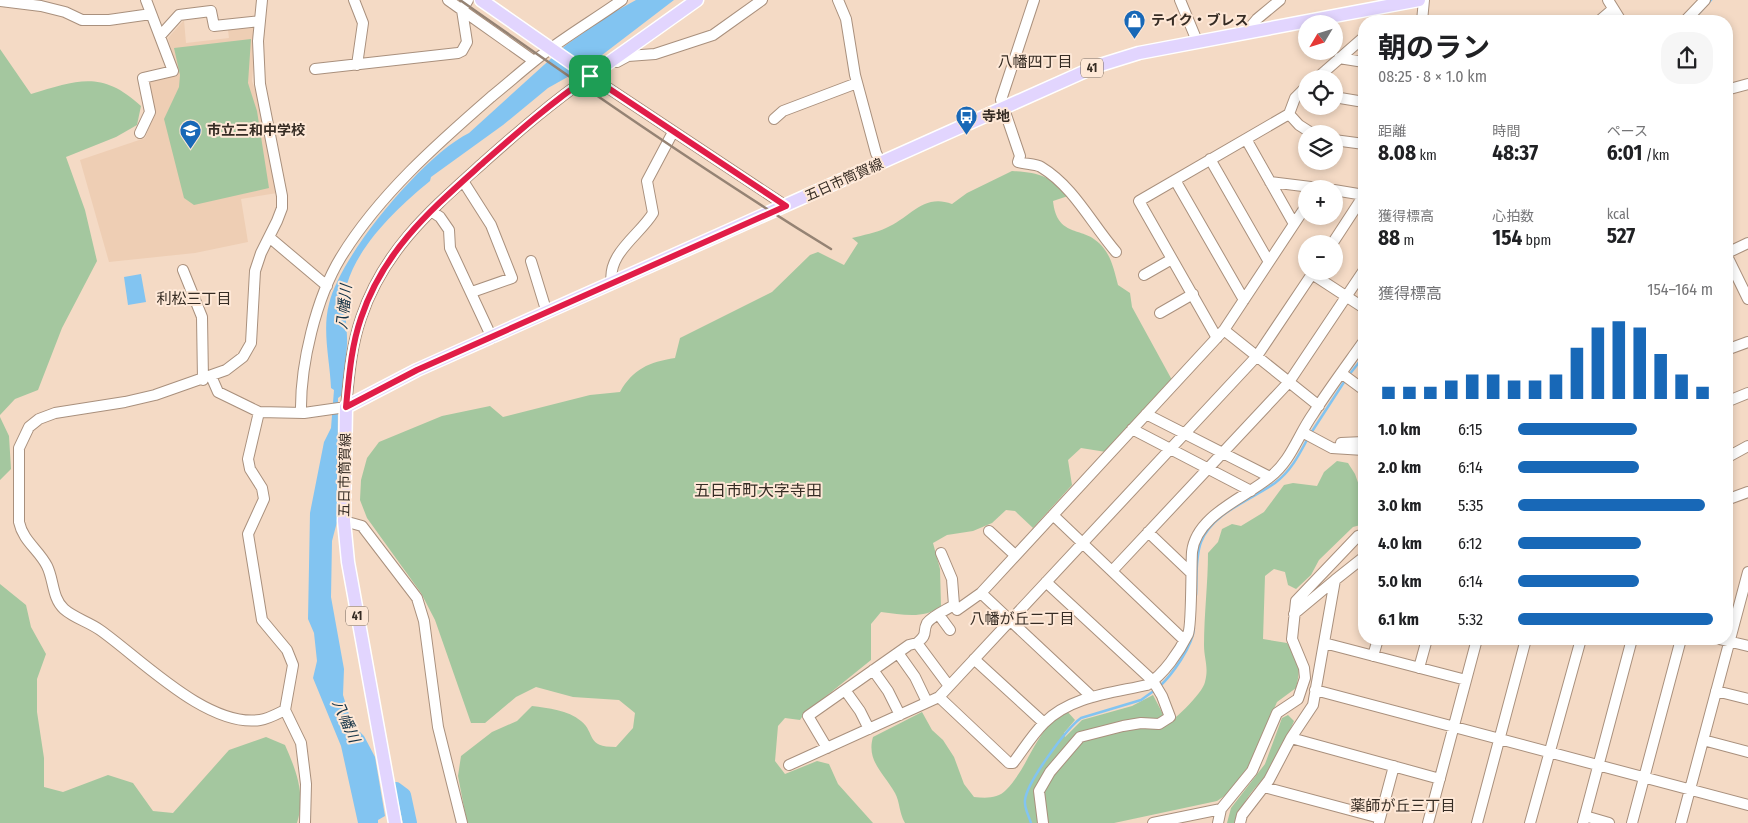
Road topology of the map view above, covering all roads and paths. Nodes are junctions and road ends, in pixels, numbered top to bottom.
1 (146, 0) edge
2 (262, 0) edge
3 (354, 0) edge
4 (448, 0) edge
5 (468, 0) edge
6 (481, 0) edge
7 (622, 0) edge
8 (696, 0) edge
9 (762, 0) edge
10 (838, 0) edge
11 (1034, 0) edge
12 (1180, 0) edge
13 (1280, 0) edge
14 (1420, 0) edge
15 (1424, 0) edge
16 (1704, 0) edge
17 (0, 1) edge
18 (462, 10) junction
19 (151, 14) junction
20 (1423, 15) edge
21 (1690, 15) edge
22 (260, 22) junction
23 (1247, 31) junction
24 (160, 36) junction
25 (1197, 41) junction
26 (1358, 42) edge
27 (551, 50) junction
28 (1343, 55) edge
29 (1343, 59) edge
30 (1337, 60) edge
31 (1358, 61) edge
32 (534, 62) junction
33 (357, 65) junction
34 (315, 69) dead end
35 (1326, 70) edge
36 (591, 74) junction
37 (857, 83) junction
38 (1748, 84) edge
39 (1733, 88) edge
40 (1298, 95) edge
41 (1343, 98) edge
42 (1358, 101) edge
43 (1003, 108) junction
44 (1289, 114) junction
45 (774, 119) dead end
46 (1299, 125) edge
47 (673, 132) junction
48 (140, 133) dead end
49 (1246, 139) junction
50 (1343, 141) edge
51 (1358, 143) edge
52 (1210, 159) junction
53 (881, 164) junction
54 (1175, 180) junction
55 (463, 181) junction
56 (1270, 182) junction
57 (1298, 185) edge
58 (1343, 192) edge
59 (1358, 194) edge
60 (1358, 204) edge
61 (786, 206) junction
62 (431, 210) junction
63 (1298, 218) edge
64 (1294, 224) junction
65 (1338, 235) edge
66 (268, 237) junction
67 (1748, 243) edge
68 (1733, 250) edge
69 (1116, 252) dead end
70 (1172, 259) junction
71 (531, 261) dead end
72 (1269, 262) junction
73 (183, 270) dead end
74 (1733, 270) edge
75 (1144, 275) dead end
76 (1358, 279) edge
77 (1308, 280) edge
78 (1324, 280) edge
79 (612, 284) junction
80 (327, 286) junction
81 (472, 292) junction
82 (1193, 294) junction
83 (1346, 296) junction
84 (1748, 299) edge
85 (1244, 300) junction
86 (1358, 304) edge
87 (547, 313) junction
88 (1160, 313) dead end
89 (1220, 334) junction
90 (492, 338) junction
91 (1748, 342) edge
92 (1733, 347) edge
93 (1358, 353) edge
94 (1257, 356) junction
95 (1345, 376) junction
96 (207, 378) junction
97 (1290, 382) junction
98 (1358, 386) edge
99 (1748, 393) edge
100 (1733, 399) edge
101 (1319, 406) junction
102 (343, 408) junction
103 (259, 412) junction
104 (302, 413) junction
105 (1146, 414) junction
106 (1132, 429) junction
107 (1185, 433) junction
108 (1307, 435) junction
109 (1358, 442) edge
110 (1325, 444) junction
111 (1747, 447) edge
112 (1170, 448) junction
113 (1358, 450) edge
114 (1222, 453) junction
115 (1733, 454) edge
116 (1209, 468) junction
117 (1270, 477) junction
118 (1251, 490) junction
119 (1748, 492) edge
120 (1733, 497) edge
121 (1053, 515) junction
122 (344, 521) junction
123 (989, 531) dead end
124 (1148, 532) junction
125 (1358, 536) edge
126 (1082, 544) junction
127 (941, 553) dead end
128 (1015, 555) junction
129 (1358, 562) edge
130 (1112, 571) junction
131 (1748, 572) edge
132 (1191, 573) junction
133 (1335, 580) junction
134 (1046, 582) junction
135 (981, 593) junction
136 (1745, 596) edge
137 (954, 605) junction
138 (1294, 614) junction
139 (939, 615) junction
140 (1010, 620) junction
141 (1733, 621) edge
142 (950, 630) dead end
143 (1183, 640) junction
144 (1733, 642) edge
145 (917, 643) junction
146 (1324, 643) junction
147 (1376, 645) edge
148 (1425, 645) edge
149 (1475, 645) edge
150 (1524, 645) edge
151 (1579, 645) edge
152 (1630, 645) edge
153 (1679, 645) edge
154 (1723, 645) edge
155 (1748, 646) edge
156 (898, 653) junction
157 (1373, 656) junction
158 (974, 659) junction
159 (1419, 668) junction
160 (873, 670) junction
161 (1466, 680) junction
162 (1153, 681) junction
163 (949, 686) junction
164 (845, 690) junction
165 (1315, 690) junction
166 (1716, 691) junction
167 (939, 697) junction
168 (1092, 697) junction
169 (1748, 699) edge
170 (927, 702) junction
171 (285, 710) junction
172 (900, 715) junction
173 (1044, 723) junction
174 (1453, 726) junction
175 (869, 729) junction
176 (1291, 738) junction
177 (1499, 739) junction
178 (1703, 740) junction
179 (827, 748) junction
180 (1549, 752) junction
181 (1748, 752) edge
182 (789, 765) dead end
183 (1598, 765) junction
184 (1394, 766) junction
185 (1644, 777) junction
186 (1440, 779) junction
187 (1264, 787) junction
188 (1690, 790) junction
189 (1748, 805) edge
190 (1221, 808) junction
191 (1379, 820) edge
192 (1584, 820) edge
193 (1170, 821) edge
194 (305, 823) edge
195 (395, 823) edge
196 (462, 823) edge
197 (1042, 823) edge
198 (1153, 823) edge
199 (1218, 823) edge
200 (1240, 823) edge
201 (1428, 823) edge
202 (1477, 823) edge
203 (1530, 823) edge
204 (1609, 823) edge
205 (1632, 823) edge
206 (1681, 823) edge

1 - 19 street
2 - 22 street
3 - 33 street
4 - 18 street
5 - 18 street
6 - 27 main road
7 - 27 street
8 - 36 main road
9 - 36 street
10 - 37 street
11 - 43 street
12 - 25 street
13 - 23 street
14 - 23 main road, 五日市筒賀線 / 41
15 - 20 street
16 - 21 street
17 - 19 street
18 - 32 street
18 - 33 street
19 - 24 street
22 - 24 street
22 - 66 street
23 - 25 main road, 五日市筒賀線 / 41
24 - 48 street
25 - 43 main road, 五日市筒賀線 / 41
26 - 28 street
27 - 32 street
27 - 36 main road
29 - 31 street
30 - 35 street
32 - 80 street
33 - 34 street
36 - 47 street
36 - 55 street
37 - 45 street
37 - 53 street
38 - 39 street
40 - 44 street
41 - 42 street
43 - 53 main road, 五日市筒賀線 / 41
43 - 69 street
44 - 46 street
44 - 49 street
47 - 61 street
47 - 79 street
49 - 52 street
49 - 56 street
50 - 51 street
52 - 54 street
52 - 72 street
53 - 61 main road, 五日市筒賀線 / 41
54 - 70 street
54 - 85 street
55 - 62 street
55 - 81 street
56 - 57 street
56 - 64 street
58 - 59 street
60 - 65 street
61 - 79 main road, 五日市筒賀線 / 41
62 - 81 street
62 - 102 street
63 - 64 street
64 - 72 street
66 - 80 street
66 - 96 street
67 - 68 street
70 - 75 street
70 - 82 street
71 - 87 street
72 - 85 street
73 - 96 street
74 - 84 street
76 - 83 street
77 - 94 street
78 - 83 street
79 - 87 main road, 五日市筒賀線 / 41
80 - 104 street
81 - 90 street
82 - 88 street
82 - 89 street
83 - 86 street
83 - 97 street
85 - 89 street
87 - 90 main road, 五日市筒賀線 / 41
89 - 94 street
89 - 105 street
90 - 102 main road, 五日市筒賀線 / 41
91 - 92 street
93 - 95 street
94 - 97 street
94 - 107 street
95 - 98 street
95 - 101 street
96 - 103 street
96 - 171 street
97 - 101 street
97 - 114 street
99 - 100 street
101 - 108 street
102 - 104 street
102 - 122 main road, 五日市筒賀線 / 41
103 - 104 street
103 - 171 street
105 - 106 street
105 - 107 street
106 - 112 street
106 - 121 street
107 - 112 street
107 - 114 street
108 - 110 street
108 - 117 street
109 - 110 street
110 - 113 street
111 - 115 street
112 - 116 street
112 - 126 street
114 - 116 street
114 - 117 street
116 - 118 street
116 - 124 street
117 - 118 street
118 - 132 street
119 - 120 street
121 - 126 street
121 - 128 street
122 - 195 main road, 五日市筒賀線 / 41
122 - 196 street
123 - 128 street
124 - 130 street
124 - 132 street
125 - 138 street
126 - 130 street
126 - 134 street
127 - 137 street
128 - 135 street
129 - 133 street
130 - 143 street
131 - 136 street
132 - 143 street
133 - 138 street
133 - 146 street
134 - 140 street
134 - 162 street
135 - 137 street
135 - 140 street
136 - 141 street
137 - 139 street
138 - 190 street
139 - 142 street
139 - 145 street
140 - 158 street
140 - 168 street
143 - 162 street
144 - 155 street
145 - 156 street
145 - 163 street
146 - 157 street
146 - 165 street
147 - 157 street
148 - 159 street
149 - 161 street
150 - 177 street
151 - 180 street
152 - 183 street
153 - 185 street
154 - 166 street
156 - 160 street
156 - 170 street
157 - 159 street
158 - 163 street
158 - 173 street
159 - 161 street
160 - 164 street
160 - 172 street
161 - 174 street
162 - 168 street
162 - 197 street
163 - 167 street
164 - 175 street
164 - 179 street
165 - 174 street
165 - 176 street
166 - 169 street
166 - 178 street
167 - 170 street
167 - 173 street
168 - 173 street
170 - 172 street
171 - 194 street
172 - 175 street
174 - 177 street
174 - 186 street
175 - 179 street
176 - 184 street
176 - 187 street
177 - 180 street
177 - 202 street
178 - 181 street
178 - 188 street
179 - 182 street
180 - 183 street
180 - 203 street
183 - 185 street
183 - 192 street
184 - 186 street
184 - 191 street
185 - 188 street
185 - 205 street
186 - 201 street
187 - 191 street
187 - 200 street
188 - 189 street
188 - 206 street
190 - 193 street
190 - 199 street
192 - 204 street
193 - 198 street

